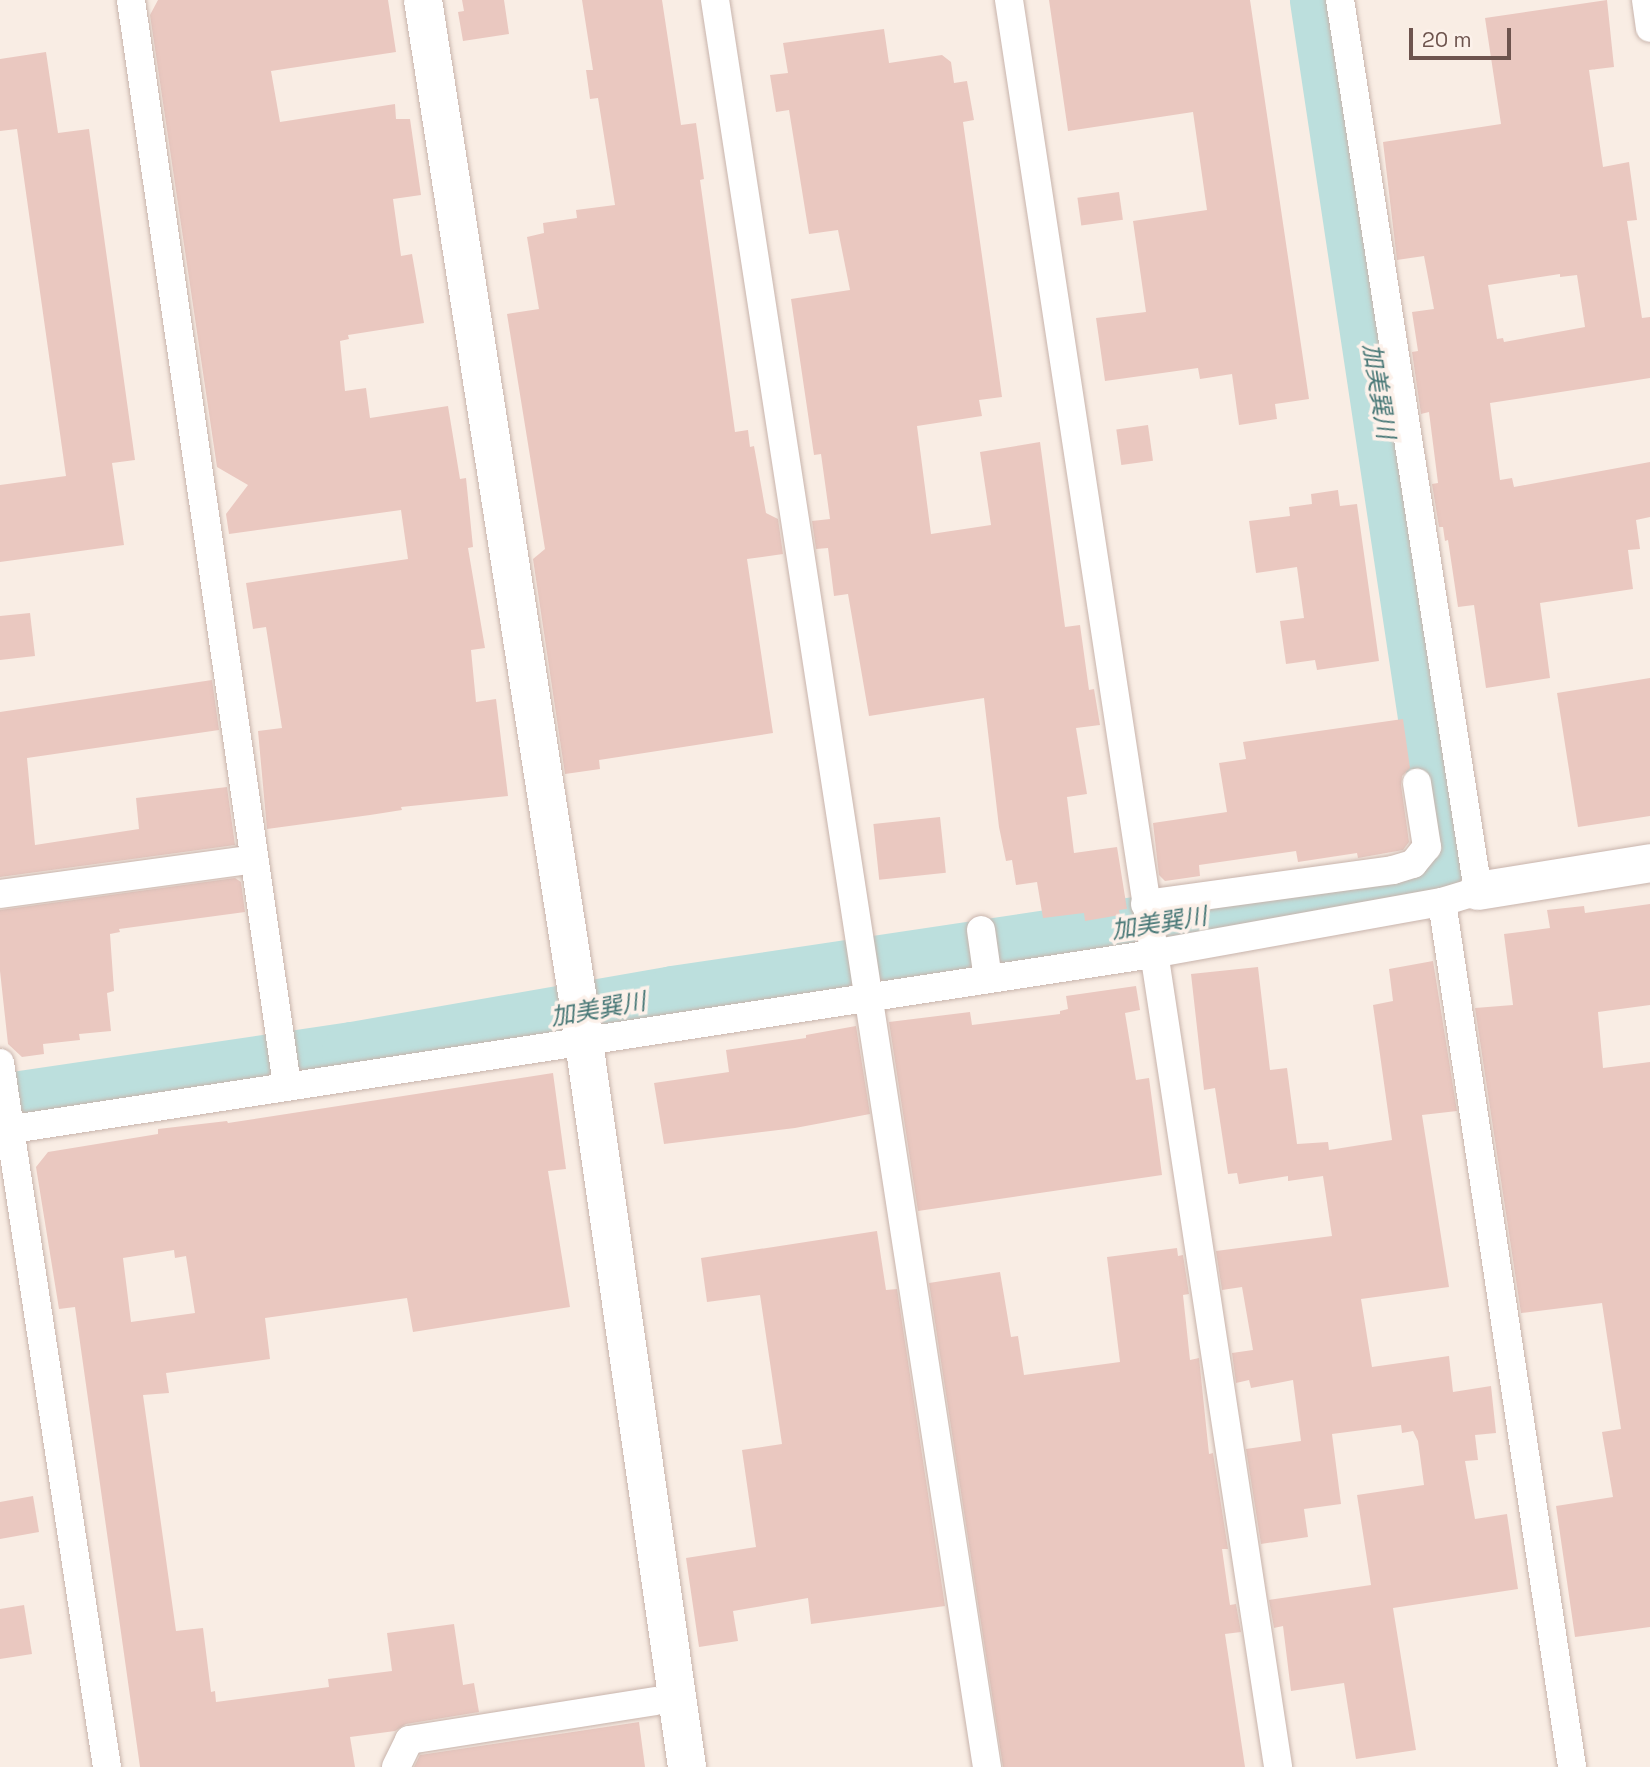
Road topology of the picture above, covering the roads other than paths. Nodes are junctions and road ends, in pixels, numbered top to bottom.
1 (131, 0) edge
2 (423, 0) edge
3 (715, 0) edge
4 (1009, 0) edge
5 (1340, 0) edge
6 (1646, 0) edge
7 (1650, 28) edge
8 (1417, 783) dead end
9 (254, 859) junction
10 (1650, 863) edge
11 (1396, 889) junction
12 (0, 894) edge
13 (1460, 897) junction
14 (1334, 898) junction
15 (1148, 927) junction
16 (864, 977) junction
17 (581, 1023) junction
18 (1, 1067) edge
19 (287, 1085) junction
20 (7, 1129) edge
21 (655, 1700) dead end
22 (107, 1767) edge
23 (396, 1767) edge
24 (687, 1767) edge
25 (987, 1767) edge
26 (1278, 1767) edge
27 (1572, 1767) edge

1 - 9 street
2 - 17 street
3 - 16 street
4 - 15 street
5 - 13 street
6 - 7 street
8 - 11 street
9 - 12 street
9 - 19 street
10 - 13 street
11 - 13 street
11 - 14 street
11 - 14 street
13 - 27 street
14 - 15 street
14 - 15 street
15 - 16 street
15 - 26 street
16 - 17 street
16 - 25 street
17 - 19 street
17 - 24 street
18 - 20 street
19 - 20 street
20 - 22 street
21 - 23 street

